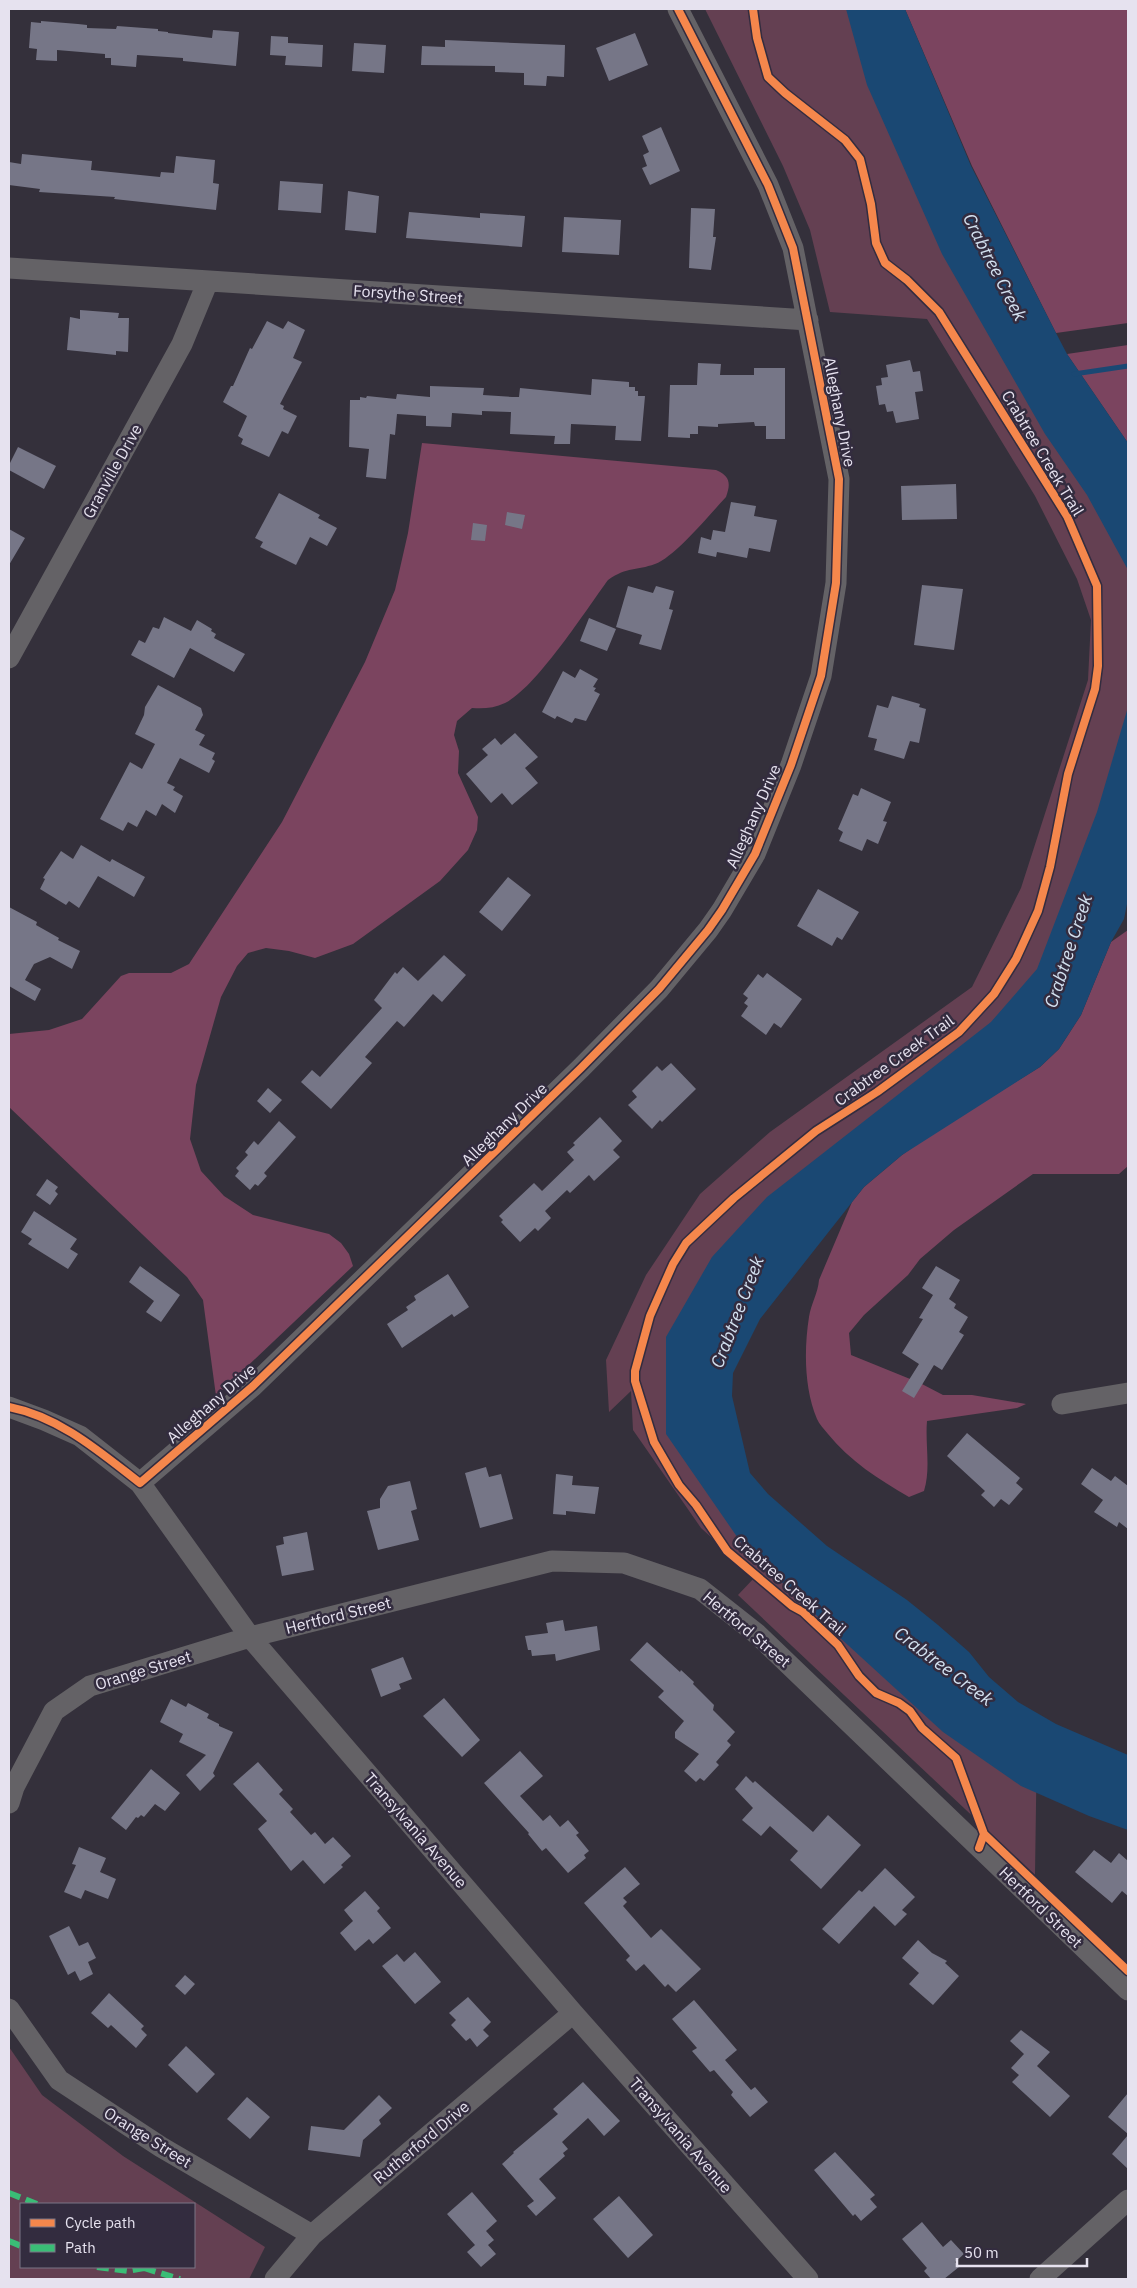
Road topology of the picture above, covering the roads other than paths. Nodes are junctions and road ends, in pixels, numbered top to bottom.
1 (678, 9) edge
2 (9, 268) edge
3 (208, 281) junction
4 (808, 320) junction
5 (9, 658) edge
6 (1128, 1393) edge
7 (1062, 1404) dead end
8 (9, 1407) edge
9 (140, 1483) junction
10 (250, 1637) junction
11 (9, 1803) edge
12 (1128, 1990) edge
13 (9, 2009) edge
14 (573, 2012) junction
15 (1128, 2200) edge
16 (312, 2235) junction
17 (276, 2279) edge
18 (808, 2279) edge
19 (1040, 2279) edge

1 - 4 street, Alleghany Drive
2 - 3 street, Forsythe Street
3 - 4 street, Forsythe Street
3 - 5 street, Granville Drive
4 - 9 street, Alleghany Drive
6 - 7 street
8 - 9 street, Transylvania Avenue
9 - 10 street, Transylvania Avenue
10 - 11 street, Orange Street
10 - 12 street, Hertford Street
10 - 14 street, Transylvania Avenue
13 - 16 street, Orange Street
14 - 16 street, Rutherford Drive
14 - 18 street, Transylvania Avenue
15 - 19 street
16 - 17 street, Rutherford Drive

